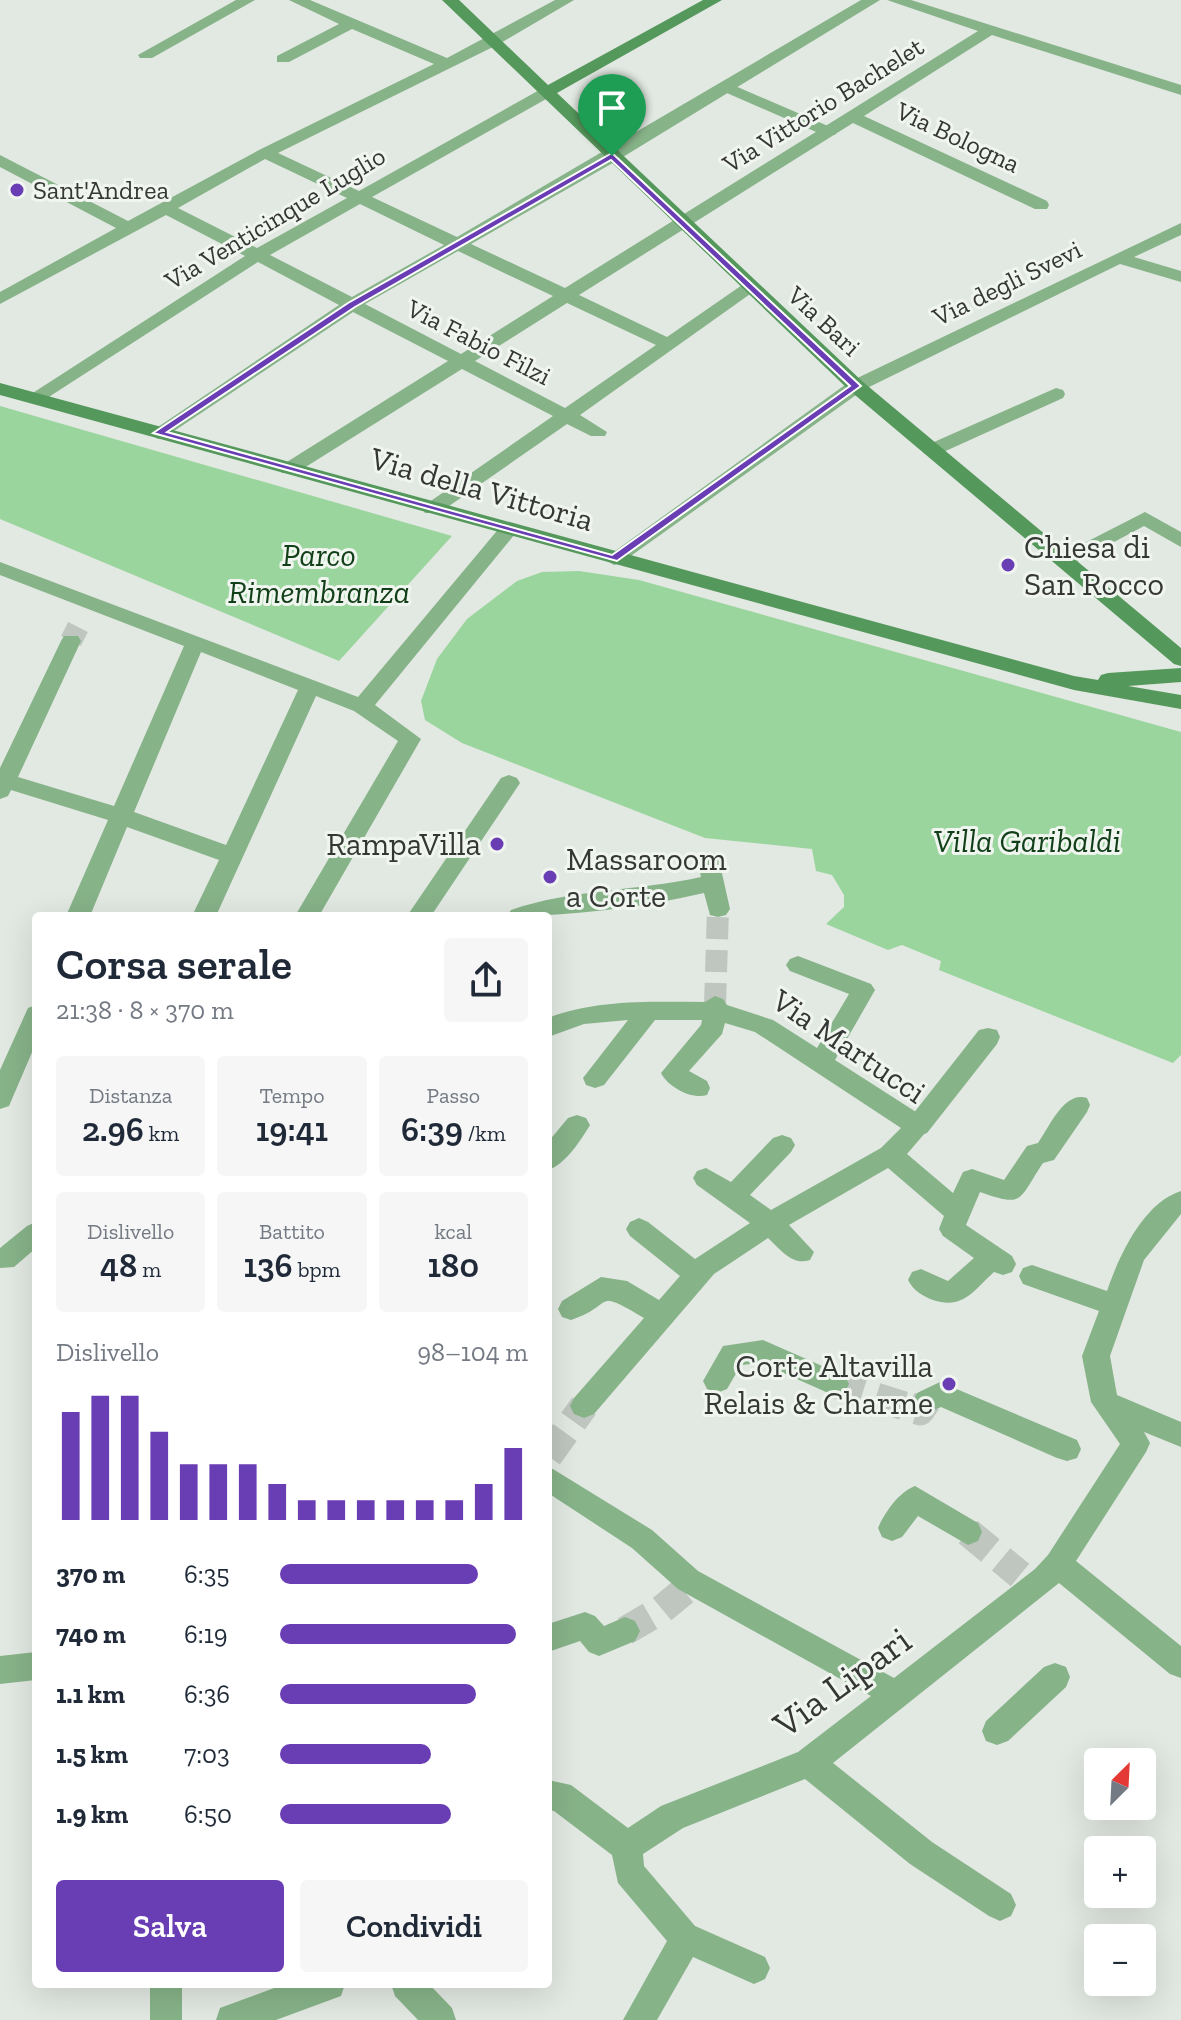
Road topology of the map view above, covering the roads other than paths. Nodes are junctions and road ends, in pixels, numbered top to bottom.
1 (247, 0) edge
2 (297, 0) edge
3 (450, 0) edge
4 (566, 0) edge
5 (714, 0) edge
6 (872, 0) edge
7 (895, 0) edge
8 (352, 23) junction
9 (990, 30) junction
10 (494, 41) junction
11 (146, 55) dead end
12 (283, 59) dead end
13 (447, 64) junction
14 (726, 87) junction
15 (1181, 90) edge
16 (549, 91) junction
17 (853, 117) junction
18 (829, 132) junction
19 (265, 153) junction
20 (612, 156) junction
21 (0, 160) edge
22 (359, 197) junction
23 (1041, 205) dead end
24 (166, 208) junction
25 (685, 224) junction
26 (128, 228) junction
27 (1181, 228) edge
28 (457, 244) junction
29 (256, 256) junction
30 (1118, 258) junction
31 (1181, 277) edge
32 (751, 287) junction
33 (567, 296) junction
34 (0, 299) edge
35 (351, 305) junction
36 (668, 344) junction
37 (461, 361) junction
38 (856, 386) junction
39 (0, 389) edge
40 (1056, 394) dead end
41 (34, 398) junction
42 (565, 415) junction
43 (598, 432) dead end
44 (158, 433) junction
45 (932, 450) junction
46 (289, 469) junction
47 (432, 509) junction
48 (508, 530) junction
49 (1181, 541) edge
50 (614, 559) junction
51 (1064, 561) junction
52 (0, 568) edge
53 (90, 602) junction
54 (195, 643) junction
55 (1181, 659) edge
56 (1181, 675) edge
57 (1074, 683) junction
58 (310, 687) junction
59 (1181, 702) edge
60 (362, 706) junction
61 (509, 783) dead end
62 (2, 784) edge
63 (120, 816) junction
64 (233, 856) junction
65 (718, 909) tunnel mouth
66 (80, 912) edge
67 (206, 912) edge
68 (309, 912) edge
69 (422, 912) edge
70 (530, 912) edge
71 (798, 965) dead end
72 (715, 1008) junction
73 (649, 1011) junction
74 (32, 1023) edge
75 (552, 1026) edge
76 (988, 1037) dead end
77 (820, 1064) junction
78 (595, 1078) dead end
79 (698, 1088) dead end
80 (0, 1099) edge
81 (1078, 1105) dead end
82 (577, 1125) dead end
83 (918, 1126) junction
84 (782, 1145) dead end
85 (552, 1155) edge
86 (890, 1155) junction
87 (706, 1178) dead end
88 (733, 1196) junction
89 (1181, 1201) edge
90 (958, 1212) junction
91 (767, 1225) junction
92 (639, 1229) dead end
93 (32, 1236) edge
94 (801, 1252) dead end
95 (5, 1259) dead end
96 (701, 1270) junction
97 (1032, 1276) dead end
98 (921, 1280) dead end
99 (1114, 1305) junction
100 (571, 1309) dead end
101 (662, 1315) junction
102 (717, 1381) dead end
103 (835, 1384) tunnel mouth
104 (927, 1401) tunnel mouth
105 (1105, 1402) junction
106 (584, 1406) tunnel mouth
107 (1181, 1435) edge
108 (1067, 1449) dead end
109 (552, 1481) edge
110 (892, 1528) dead end
111 (968, 1532) tunnel mouth
112 (1039, 1576) junction
113 (625, 1631) tunnel mouth
114 (552, 1637) edge
115 (1181, 1664) edge
116 (32, 1666) edge
117 (0, 1670) edge
118 (1055, 1677) dead end
119 (897, 1695) junction
120 (997, 1731) dead end
121 (809, 1763) junction
122 (554, 1796) edge
123 (627, 1847) junction
124 (1000, 1905) dead end
125 (684, 1937) junction
126 (754, 1968) dead end
127 (166, 1988) edge
128 (318, 1988) edge
129 (411, 1988) edge
130 (166, 2020) edge
131 (232, 2020) edge
132 (440, 2020) edge
133 (639, 2020) edge

1 - 11 street
2 - 8 street
3 - 10 street, Via Bari
4 - 10 street
5 - 16 street
6 - 14 street
7 - 9 street
8 - 12 street
8 - 13 street
9 - 15 street
9 - 17 street, Via Vittorio Bachelet
10 - 13 street
10 - 16 street, Via Bari
13 - 19 street
14 - 18 street
14 - 20 street
16 - 20 street, Via Bari
16 - 22 street, Via Venticinque Luglio
17 - 18 street, Via Vittorio Bachelet
17 - 23 street, Via Bologna
18 - 25 street, Via Vittorio Bachelet
19 - 22 street
19 - 24 street
20 - 25 street, Via Bari
20 - 28 street
21 - 26 street
22 - 28 street
22 - 29 street, Via Venticinque Luglio
24 - 26 street
24 - 29 street, Via Fabio Filzi
25 - 32 street, Via Bari
25 - 33 street, Via Vittorio Bachelet
26 - 34 street
27 - 30 street, Via degli Svevi
28 - 33 street
28 - 35 street
29 - 35 street, Via Fabio Filzi
29 - 41 street, Via Venticinque Luglio
30 - 31 street
30 - 38 street, Via degli Svevi
32 - 36 street
32 - 38 street, Via Bari
33 - 36 street
33 - 37 street, Via Vittorio Bachelet
35 - 37 street, Via Fabio Filzi
35 - 44 street
36 - 42 street
37 - 42 street, Via Fabio Filzi
37 - 46 street, Via Vittorio Bachelet
38 - 45 street, Via Bari
38 - 50 street, Via degli Svevi
39 - 41 street, Via della Vittoria
40 - 45 street
41 - 44 street, Via della Vittoria
42 - 43 street, Via Fabio Filzi
42 - 47 street
44 - 46 street, Via della Vittoria
45 - 51 street, Via Bari
46 - 47 street, Via della Vittoria
47 - 48 street, Via della Vittoria
48 - 50 street, Via della Vittoria
48 - 60 street
49 - 51 street
50 - 57 street, Via della Vittoria
51 - 55 street, Via Bari
52 - 53 street
53 - 54 street
53 - 62 street
54 - 58 street
54 - 63 street
56 - 57 street
57 - 59 street, Via della Vittoria
58 - 60 street
58 - 64 street
60 - 68 street
61 - 69 street
62 - 63 street
63 - 64 street
63 - 66 street
64 - 67 street
65 - 70 street
71 - 77 street
72 - 73 street, Via Martucci
72 - 77 street, Via Martucci
72 - 79 street
73 - 75 street, Via Martucci
73 - 78 street
74 - 80 street
76 - 83 street
77 - 83 street, Via Martucci
81 - 90 street
82 - 85 street
83 - 86 street, Via Martucci
84 - 88 street
86 - 90 street
86 - 91 street, Via Martucci
87 - 88 street
88 - 91 street
89 - 99 street
90 - 98 street
91 - 94 street
91 - 96 street, Via Martucci
92 - 96 street
93 - 95 street
96 - 101 street, Via Martucci
97 - 99 street
99 - 105 street
100 - 101 street
101 - 106 street, Via Martucci
102 - 103 street
104 - 108 street
105 - 107 street
105 - 112 street, Via Lipari
109 - 119 street
110 - 111 street
112 - 115 street
112 - 119 street, Via Lipari
113 - 114 street
116 - 117 street
118 - 120 street
119 - 121 street, Via Lipari
121 - 123 street, Via Lipari
121 - 124 street
122 - 123 street
123 - 125 street
125 - 126 street
125 - 133 street
127 - 130 street
128 - 131 street
129 - 132 street

